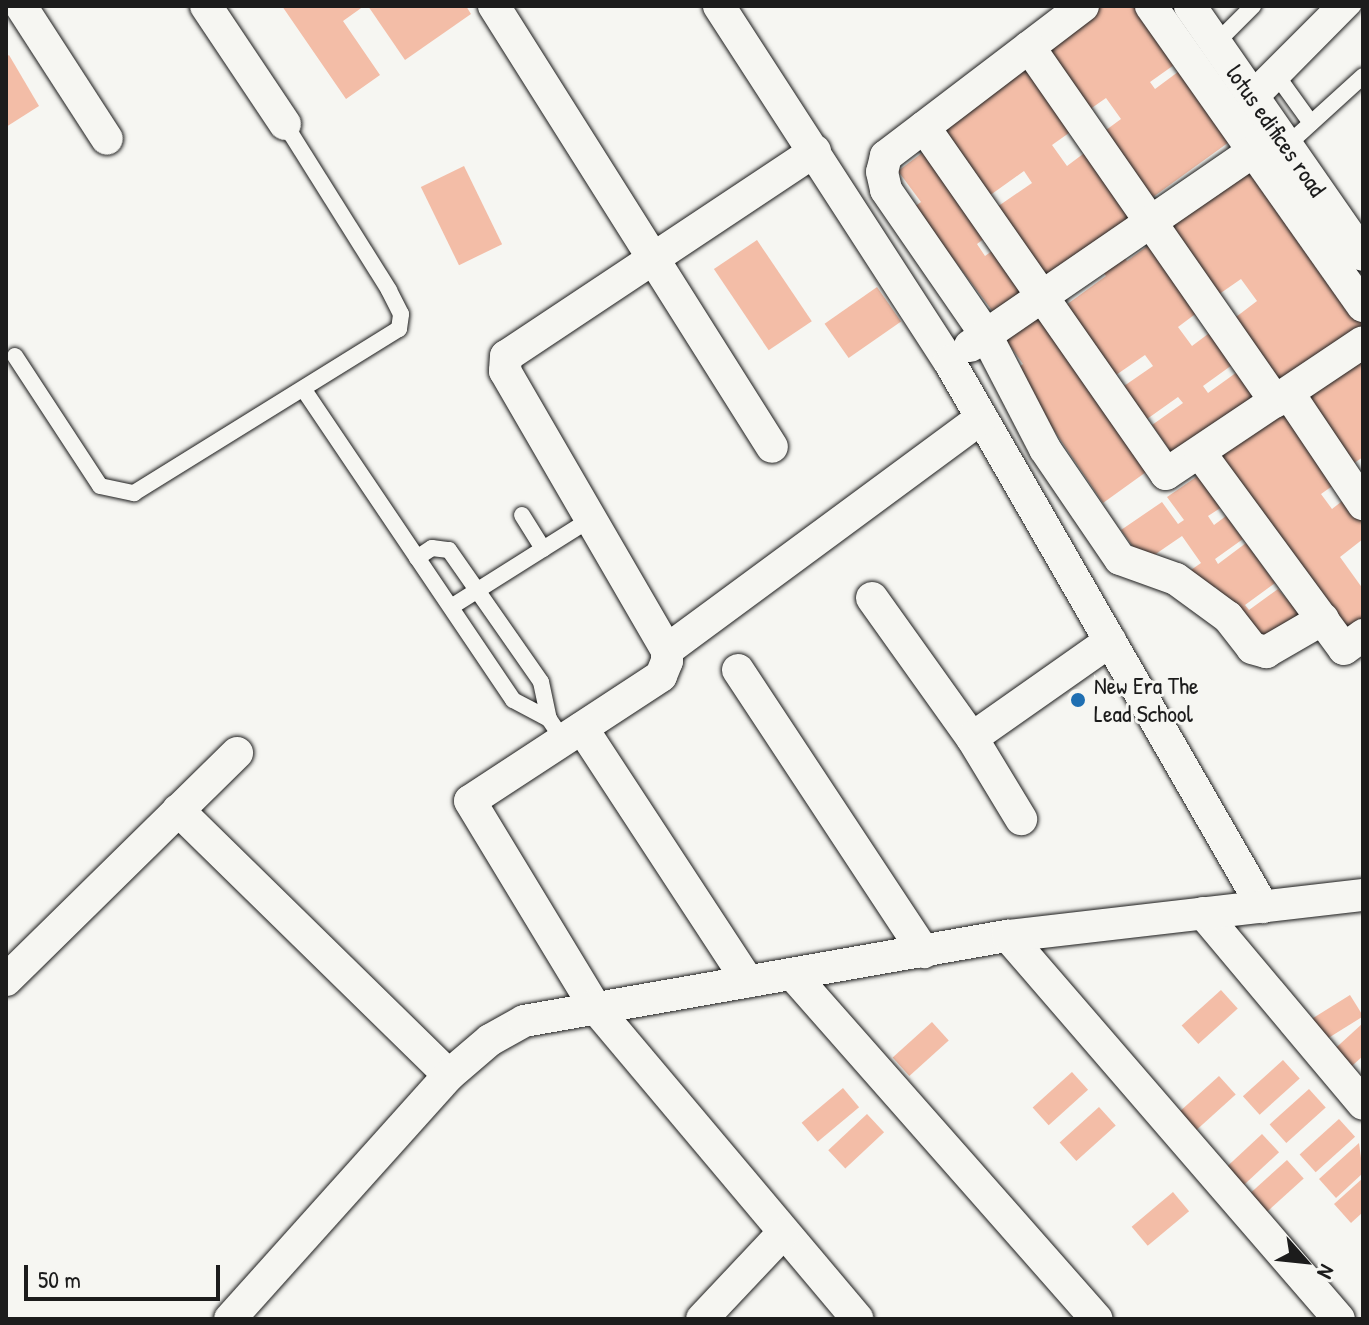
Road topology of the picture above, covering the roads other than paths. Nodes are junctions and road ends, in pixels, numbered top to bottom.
1 (21, 6) edge
2 (206, 6) edge
3 (494, 6) edge
4 (719, 6) edge
5 (1083, 6) edge
6 (1151, 6) edge
7 (1253, 6) edge
8 (1333, 6) edge
9 (1353, 6) edge
10 (1197, 9) edge
11 (1215, 44) junction
12 (1029, 47) junction
13 (1363, 76) edge
14 (1280, 80) junction
15 (1252, 98) junction
16 (1311, 123) junction
17 (285, 124) joint
18 (924, 127) junction
19 (107, 139) dead end
20 (1272, 144) junction
21 (815, 151) junction
22 (1149, 223) junction
23 (1363, 255) edge
24 (652, 257) junction
25 (1042, 296) junction
26 (1363, 306) edge
27 (986, 335) junction
28 (1363, 342) edge
29 (15, 356) dead end
30 (949, 361) junction
31 (304, 390) junction
32 (1283, 398) junction
33 (982, 418) junction
34 (772, 447) dead end
35 (1200, 453) junction
36 (1363, 504) edge
37 (522, 515) dead end
38 (591, 519) junction
39 (543, 549) junction
40 (417, 558) junction
41 (478, 590) junction
42 (872, 598) dead end
43 (451, 607) junction
44 (1323, 619) junction
45 (1363, 635) edge
46 (1110, 641) junction
47 (667, 650) junction
48 (738, 670) dead end
49 (565, 729) junction
50 (972, 738) junction
51 (237, 753) dead end
52 (178, 810) junction
53 (1021, 819) dead end
54 (1363, 895) edge
55 (1263, 907) junction
56 (1203, 913) junction
57 (1008, 936) junction
58 (924, 952) junction
59 (795, 977) junction
60 (6, 980) edge
61 (748, 982) junction
62 (594, 1006) junction
63 (449, 1075) junction
64 (1363, 1104) edge
65 (783, 1233) junction
66 (230, 1319) edge
67 (702, 1319) edge
68 (858, 1319) edge
69 (1096, 1319) edge
70 (1339, 1319) edge

1 - 19 street
2 - 17 street
3 - 24 street
4 - 21 street
5 - 12 street
6 - 20 street
7 - 11 lane
8 - 15 lane
9 - 14 lane
10 - 11 street, lotus edifices road
11 - 15 street, lotus edifices road
12 - 18 street
12 - 22 street
13 - 16 lane
14 - 15 lane
14 - 16 lane
15 - 20 street, lotus edifices road
16 - 20 lane
17 - 31 lane
18 - 25 street
18 - 27 street
20 - 22 street
20 - 23 street, lotus edifices road
20 - 26 street
21 - 24 street
21 - 30 street
22 - 25 street
22 - 32 street
24 - 34 street
24 - 38 street
25 - 27 street
25 - 35 street
27 - 30 street
27 - 44 street
28 - 32 street
29 - 31 lane
30 - 33 street
31 - 40 lane
32 - 35 street
32 - 36 street
33 - 46 street
33 - 47 street
35 - 44 street
37 - 39 lane
38 - 39 lane
38 - 47 street
39 - 41 lane
40 - 41 lane
40 - 43 lane
41 - 43 lane
41 - 49 lane
42 - 50 street
43 - 49 lane
44 - 45 street
46 - 50 street
46 - 55 street
47 - 49 street
48 - 58 street
49 - 61 street
49 - 62 street
50 - 53 street
51 - 52 street
52 - 60 street
52 - 63 street
54 - 55 street
55 - 56 street
56 - 57 street
56 - 64 street
57 - 58 street
57 - 70 street
58 - 59 street
59 - 61 street
59 - 69 street
61 - 62 street
62 - 63 street
62 - 65 street
63 - 66 street
65 - 67 street
65 - 68 street

